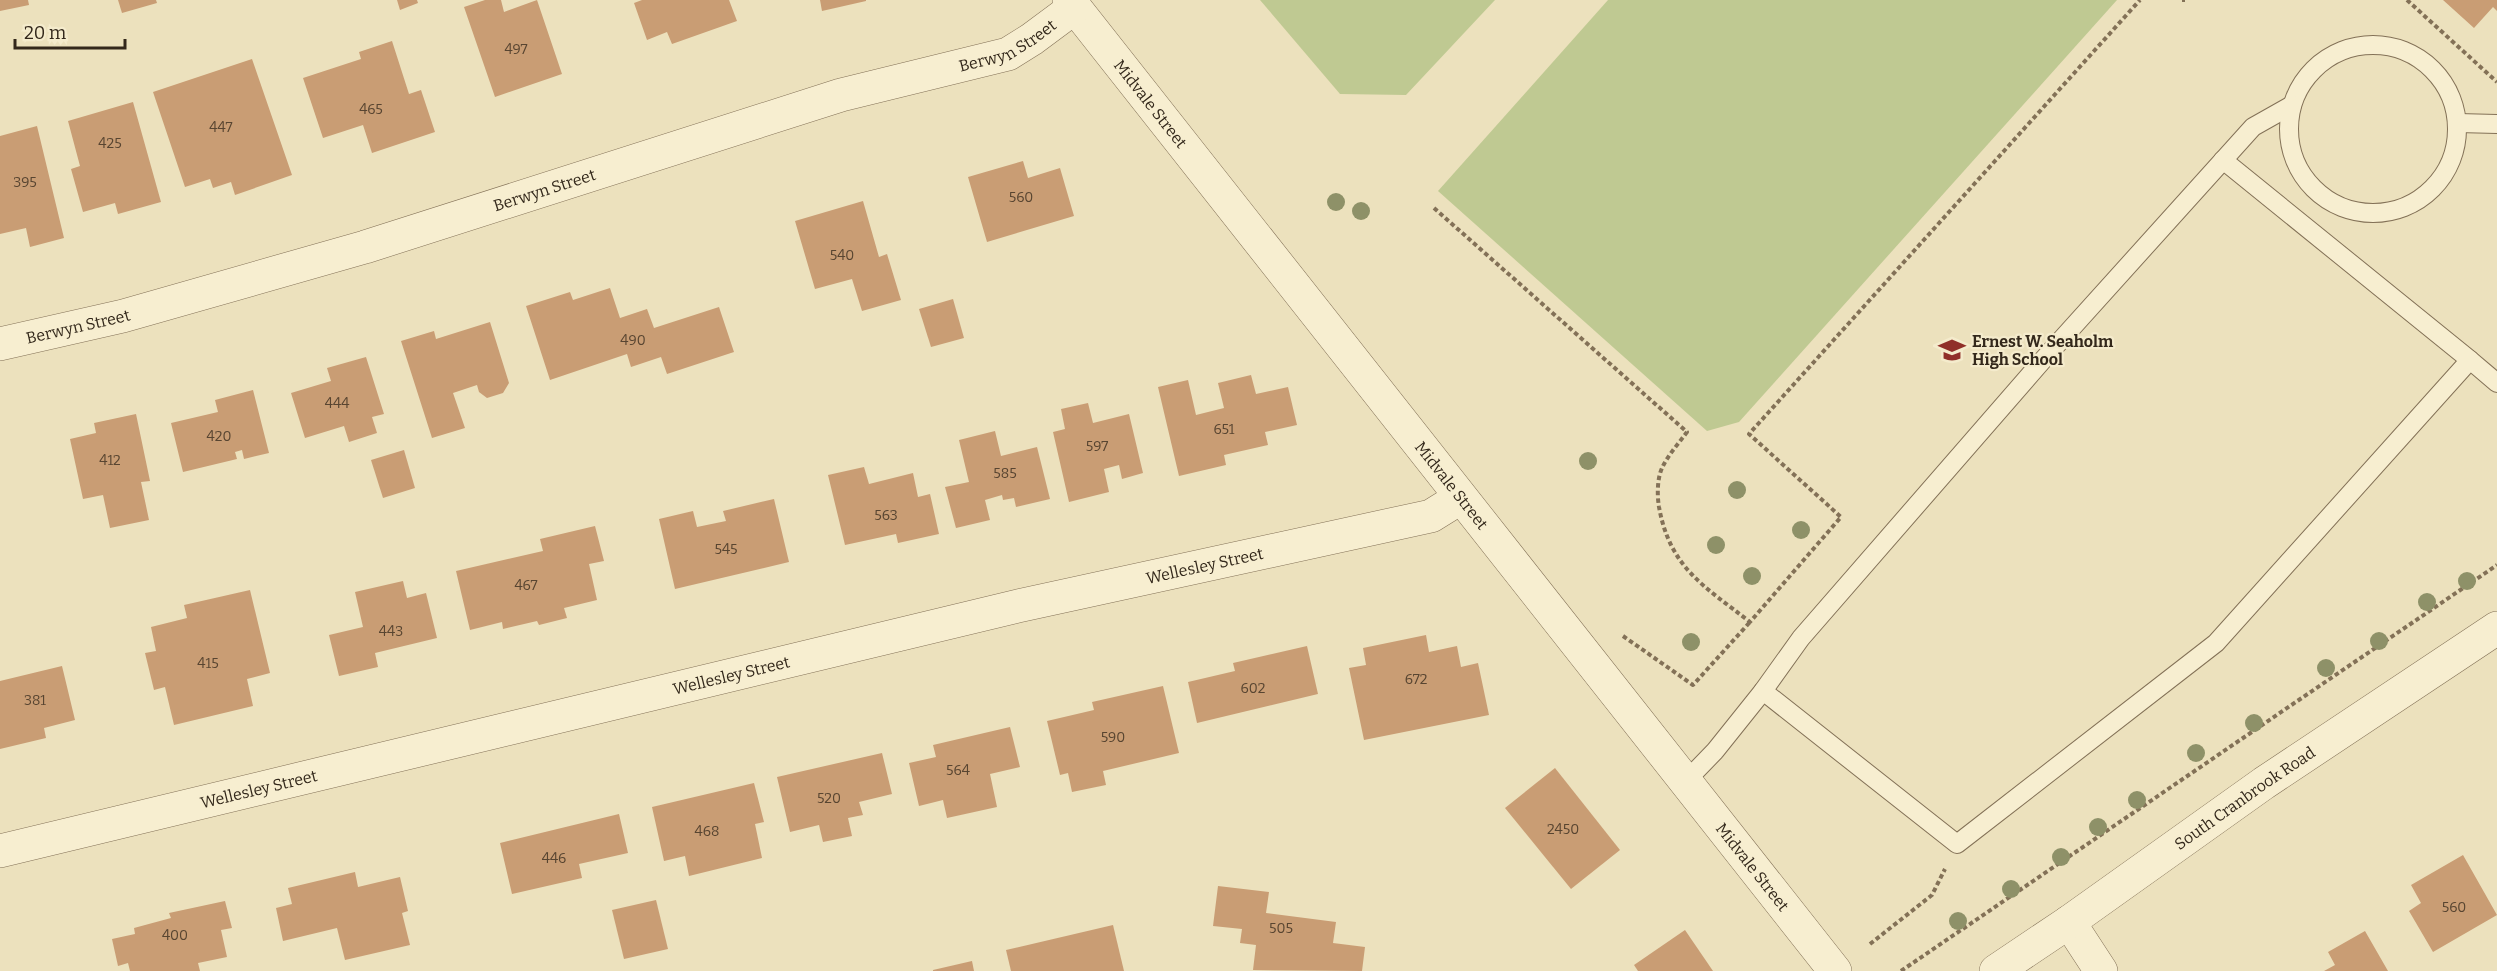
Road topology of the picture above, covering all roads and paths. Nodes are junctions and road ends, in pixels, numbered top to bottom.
1 (2140, 0) edge
2 (2407, 0) edge
3 (1072, 4) edge
4 (2497, 82) edge
5 (2292, 105) junction
6 (2458, 123) junction
7 (2497, 124) edge
8 (2223, 160) junction
9 (1434, 208) dead end
10 (0, 344) edge
11 (2470, 360) junction
12 (2497, 383) edge
13 (1460, 498) junction
14 (2497, 565) edge
15 (1750, 622) junction
16 (2497, 628) edge
17 (1623, 636) dead end
18 (1762, 691) junction
19 (1684, 782) junction
20 (0, 851) edge
21 (1932, 895) dead end
22 (2069, 922) junction
23 (1870, 944) dead end
24 (1835, 971) edge
25 (1901, 971) edge
26 (1996, 971) edge
27 (2101, 971) edge

1 - 15 path
2 - 4 path
3 - 10 street, Berwyn Street
3 - 13 street, Midvale Street
5 - 6 lane
5 - 6 lane
5 - 8 lane
6 - 7 lane
8 - 11 lane
8 - 18 lane
9 - 15 path
11 - 12 lane
11 - 18 lane
13 - 19 street, Midvale Street
13 - 20 street, Wellesley Street
14 - 25 path
15 - 17 path
16 - 22 street, South Cranbrook Road
18 - 19 lane
19 - 24 street, Midvale Street
21 - 23 path
22 - 26 street, South Cranbrook Road
22 - 27 street

